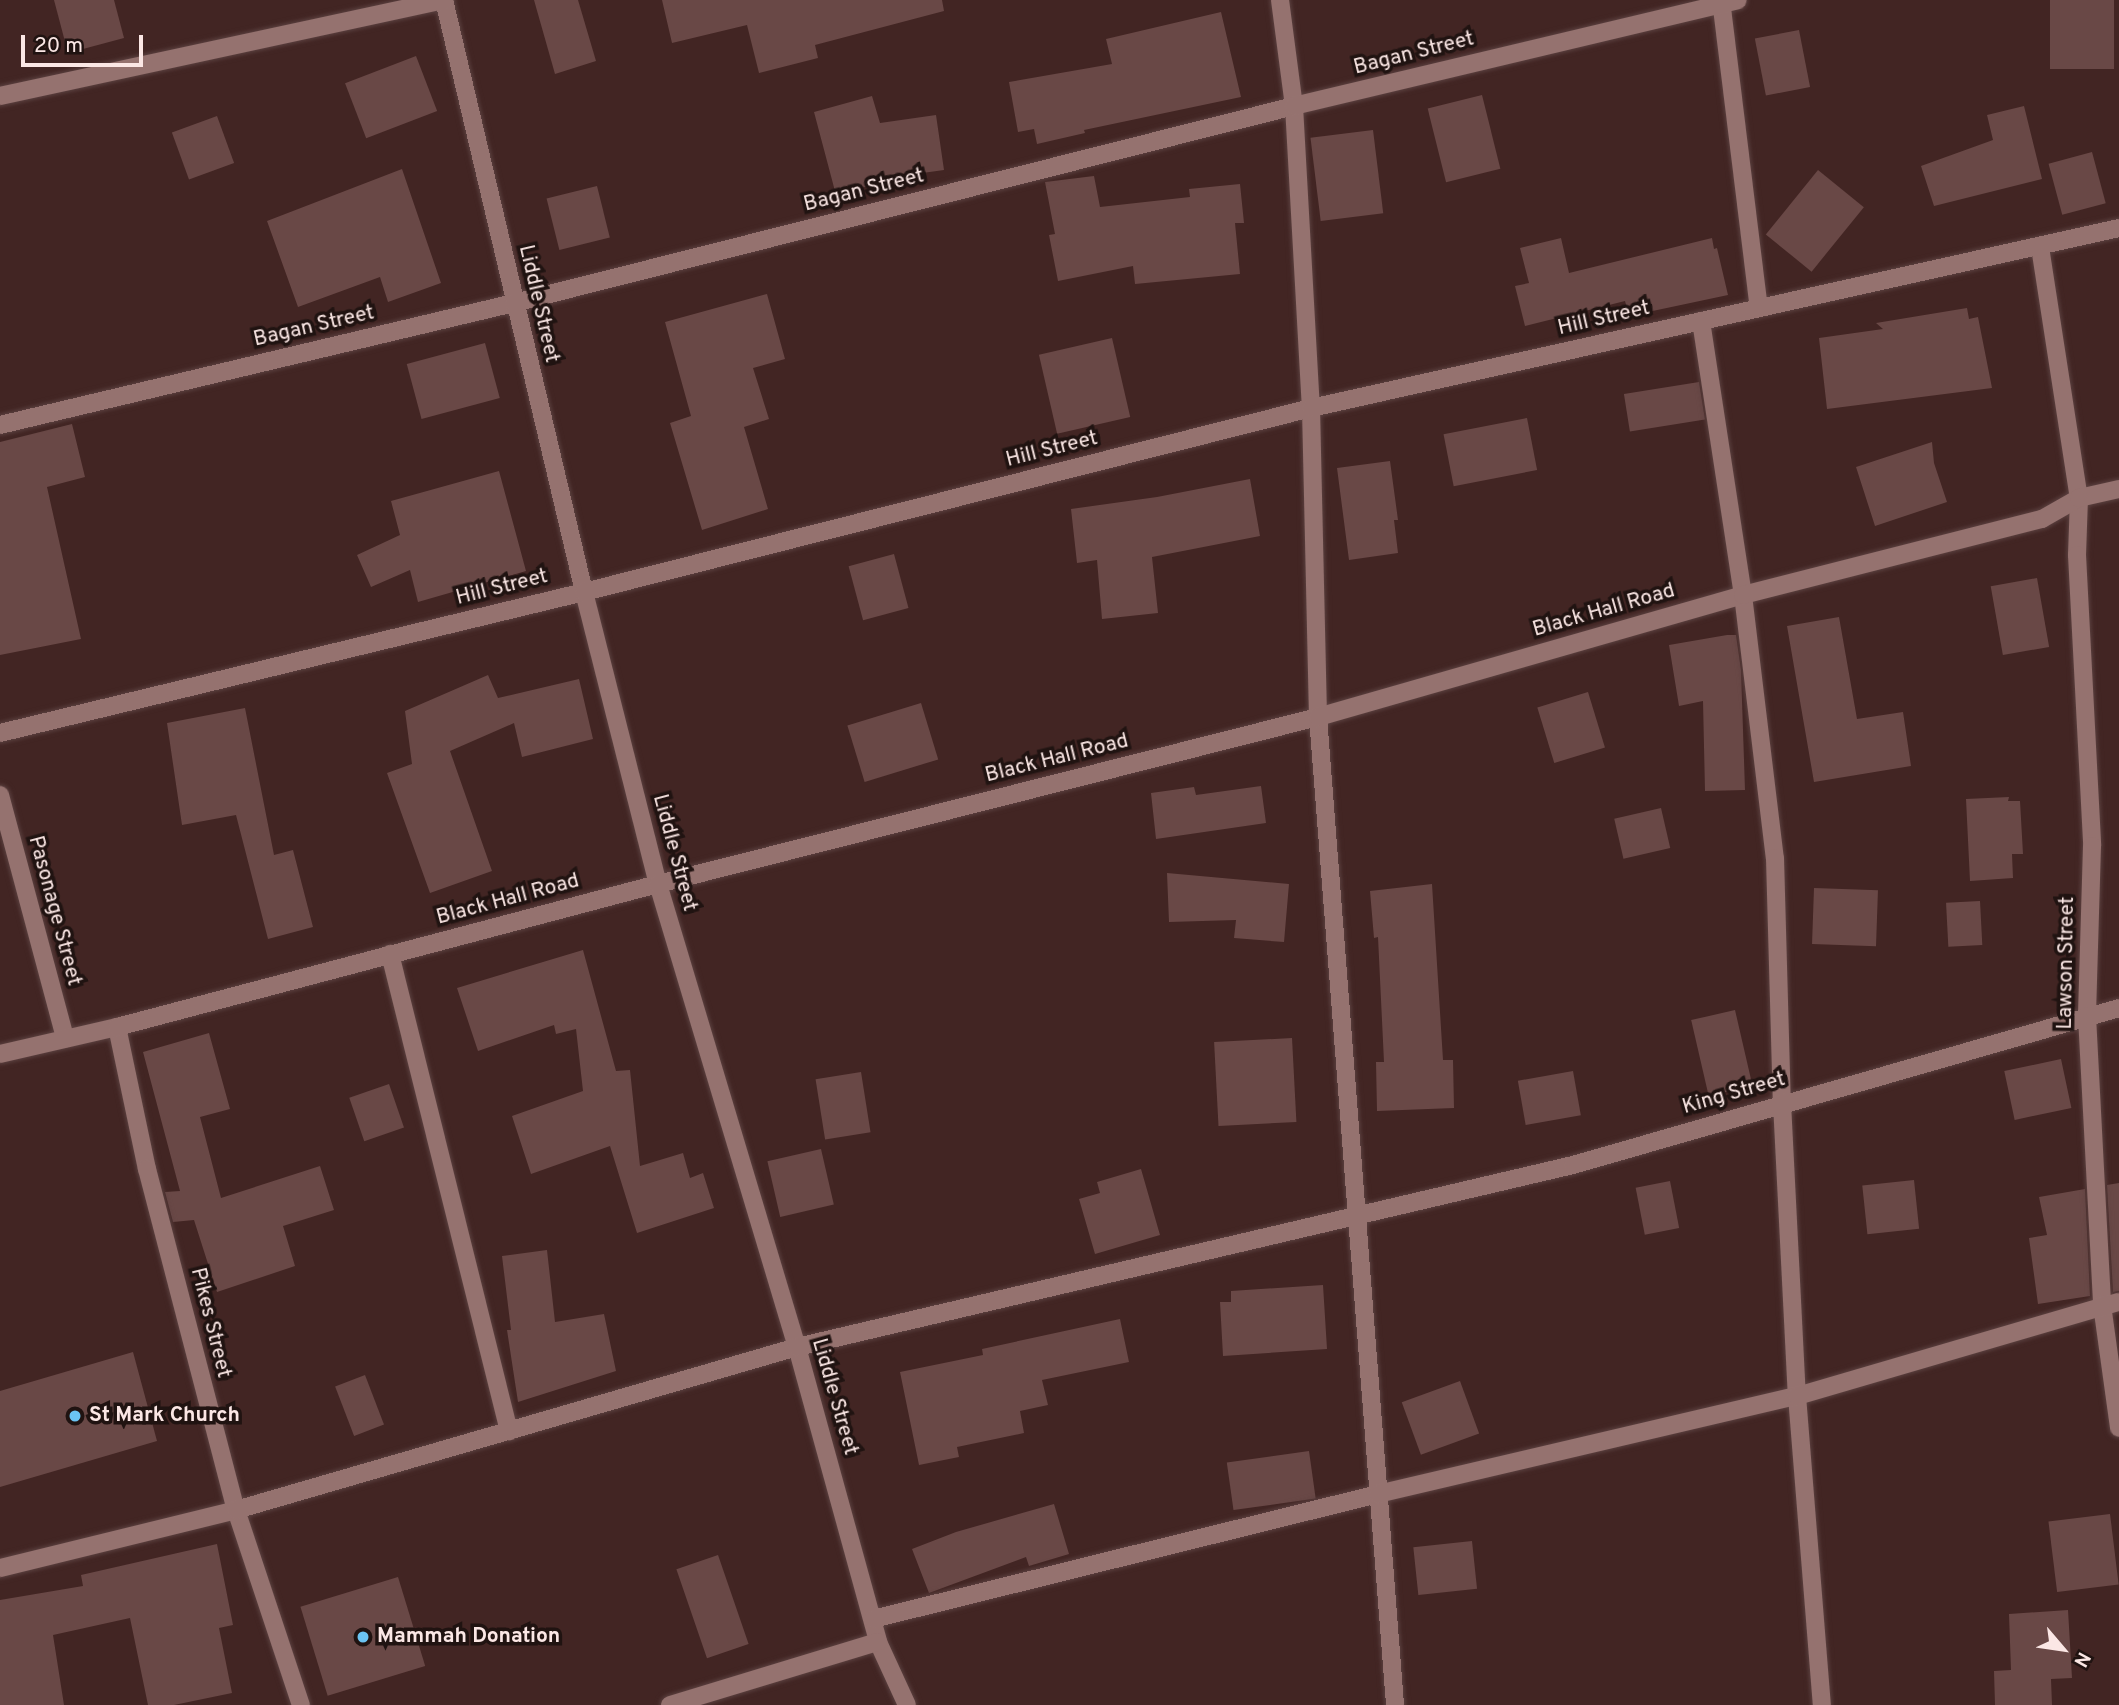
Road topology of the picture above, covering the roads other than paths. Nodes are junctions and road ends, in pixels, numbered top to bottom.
1 (444, 0) edge
2 (1280, 0) edge
3 (1727, 1) edge
4 (0, 96) edge
5 (1294, 106) junction
6 (2119, 228) edge
7 (2040, 247) junction
8 (514, 303) junction
9 (1759, 309) junction
10 (1701, 321) junction
11 (1311, 408) junction
12 (0, 425) edge
13 (2119, 489) edge
14 (2079, 498) junction
15 (584, 592) junction
16 (1743, 595) junction
17 (1318, 717) junction
18 (0, 733) edge
19 (0, 795) edge
20 (658, 884) junction
21 (390, 954) junction
22 (2119, 1008) edge
23 (2087, 1016) junction
24 (117, 1027) junction
25 (65, 1038) junction
26 (0, 1054) edge
27 (1783, 1103) junction
28 (1359, 1214) junction
29 (2111, 1304) edge
30 (796, 1347) junction
31 (1797, 1396) junction
32 (2119, 1428) edge
33 (509, 1431) junction
34 (1378, 1494) junction
35 (236, 1510) junction
36 (0, 1568) edge
37 (873, 1619) junction
38 (878, 1642) junction
39 (301, 1705) edge
40 (670, 1705) edge
41 (907, 1705) edge
42 (1395, 1705) edge
43 (1822, 1705) edge

1 - 4 street
1 - 8 street, Liddle Street
2 - 5 street
3 - 5 street, Bagan Street
3 - 9 street
5 - 8 street, Bagan Street
5 - 11 street
6 - 7 street, Hill Street
7 - 9 street, Hill Street
7 - 14 street, Lawson Street
8 - 12 street, Bagan Street
8 - 15 street, Liddle Street
9 - 10 street, Hill Street
10 - 11 street, Hill Street
10 - 16 street
11 - 15 street, Hill Street
11 - 17 street
13 - 14 street, Black Hall Road
14 - 16 street, Black Hall Road
14 - 23 street, Lawson Street
15 - 18 street, Hill Street
15 - 20 street, Liddle Street
16 - 17 street, Black Hall Road
16 - 27 street
17 - 20 street, Black Hall Road
17 - 28 street
19 - 25 street, Pasonage Street
20 - 21 street, Black Hall Road
20 - 30 street, Liddle Street
21 - 24 street, Black Hall Road
21 - 33 street
22 - 23 street, King Street
23 - 27 street, King Street
23 - 29 street, Lawson Street
24 - 25 street, Black Hall Road
24 - 35 street, Pikes Street
25 - 26 street, Black Hall Road
27 - 28 street, King Street
27 - 31 street
28 - 30 street, King Street
28 - 34 street
29 - 31 street
29 - 32 street, Lawson Street
30 - 33 street, King Street
30 - 37 street, Liddle Street
31 - 34 street
31 - 43 street
33 - 35 street, King Street
34 - 37 street
34 - 42 street
35 - 36 street, King Street
35 - 39 street, Pikes Street
37 - 38 street, Liddle Street
38 - 40 street
38 - 41 street, Liddle Street

